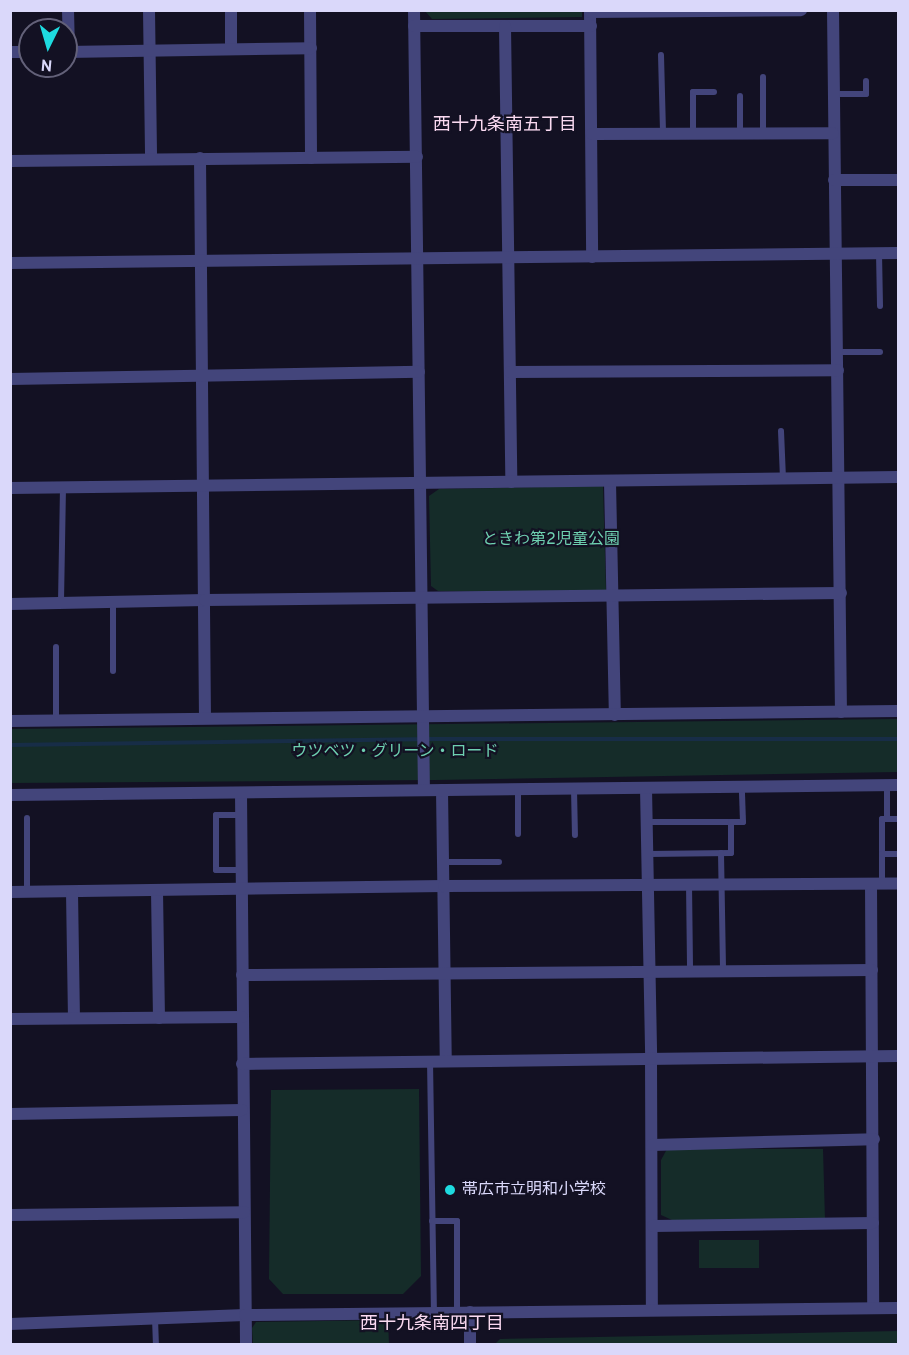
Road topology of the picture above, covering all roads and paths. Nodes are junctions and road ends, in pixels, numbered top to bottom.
1 (149, 10) edge
2 (231, 10) edge
3 (310, 10) edge
4 (414, 10) edge
5 (801, 10) edge
6 (832, 10) edge
7 (590, 11) edge
8 (414, 26) junction
9 (505, 26) junction
10 (591, 26) junction
11 (311, 48) junction
12 (231, 49) junction
13 (149, 51) junction
14 (78, 52) edge
15 (661, 56) dead end
16 (763, 77) dead end
17 (866, 81) dead end
18 (714, 92) dead end
19 (833, 94) junction
20 (740, 96) dead end
21 (740, 133) junction
22 (763, 133) junction
23 (833, 133) junction
24 (592, 134) junction
25 (663, 134) junction
26 (693, 134) junction
27 (417, 157) junction
28 (200, 158) junction
29 (311, 158) junction
30 (151, 159) junction
31 (10, 161) edge
32 (834, 180) junction
33 (898, 180) edge
34 (879, 253) junction
35 (898, 253) edge
36 (836, 254) junction
37 (592, 256) junction
38 (508, 257) junction
39 (418, 258) junction
40 (202, 261) junction
41 (10, 263) edge
42 (880, 306) dead end
43 (837, 352) junction
44 (880, 352) dead end
45 (838, 370) junction
46 (419, 372) junction
47 (510, 372) junction
48 (204, 375) junction
49 (10, 379) edge
50 (781, 431) dead end
51 (839, 477) junction
52 (898, 477) edge
53 (783, 478) junction
54 (511, 482) junction
55 (610, 482) junction
56 (420, 483) junction
57 (203, 487) junction
58 (10, 488) edge
59 (63, 488) junction
60 (841, 593) junction
61 (613, 596) junction
62 (423, 597) junction
63 (205, 600) junction
64 (61, 602) junction
65 (113, 602) junction
66 (10, 604) edge
67 (56, 647) dead end
68 (113, 671) dead end
69 (898, 711) edge
70 (841, 712) junction
71 (615, 715) junction
72 (205, 717) junction
73 (422, 717) junction
74 (56, 720) junction
75 (10, 721) edge
76 (893, 785) edge
77 (742, 787) junction
78 (646, 788) junction
79 (424, 789) junction
80 (518, 789) junction
81 (574, 789) junction
82 (442, 790) junction
83 (241, 794) junction
84 (10, 795) edge
85 (241, 815) junction
86 (27, 818) dead end
87 (887, 819) junction
88 (898, 819) edge
89 (647, 822) junction
90 (731, 822) junction
91 (518, 834) dead end
92 (575, 835) dead end
93 (648, 854) junction
94 (721, 854) junction
95 (882, 854) junction
96 (898, 854) edge
97 (444, 862) junction
98 (500, 862) dead end
99 (241, 870) junction
100 (649, 884) junction
101 (689, 884) junction
102 (721, 884) junction
103 (876, 884) junction
104 (898, 884) edge
105 (444, 886) junction
106 (241, 890) junction
107 (157, 891) junction
108 (10, 892) edge
109 (27, 892) junction
110 (72, 892) junction
111 (723, 970) junction
112 (872, 970) junction
113 (649, 971) junction
114 (690, 971) junction
115 (445, 972) junction
116 (242, 975) junction
117 (242, 1017) junction
118 (74, 1018) junction
119 (159, 1018) junction
120 (10, 1019) edge
121 (874, 1056) junction
122 (898, 1056) edge
123 (651, 1059) junction
124 (430, 1061) junction
125 (446, 1061) junction
126 (242, 1064) junction
127 (243, 1110) junction
128 (10, 1114) edge
129 (874, 1139) junction
130 (652, 1145) junction
131 (244, 1212) junction
132 (10, 1215) edge
133 (432, 1221) junction
134 (873, 1223) junction
135 (653, 1226) junction
136 (873, 1308) junction
137 (898, 1308) edge
138 (652, 1310) junction
139 (463, 1312) junction
140 (434, 1313) junction
141 (245, 1315) junction
142 (155, 1318) junction
143 (10, 1324) edge
144 (156, 1344) edge
145 (246, 1344) edge
146 (470, 1344) edge

1 - 13 street
2 - 12 street
3 - 11 street
4 - 8 street
5 - 7 street
6 - 19 street
7 - 10 street
8 - 9 street
8 - 27 street
9 - 10 street
9 - 38 street
10 - 24 street
11 - 12 street
11 - 29 street
12 - 13 street
13 - 14 street
13 - 30 street
15 - 25 lane
16 - 22 lane
17 - 19 lane
18 - 26 lane
19 - 23 street
20 - 21 lane
21 - 22 street
21 - 26 street
22 - 23 street
23 - 32 street
24 - 25 street
24 - 37 street
25 - 26 street
27 - 29 street
27 - 39 street
28 - 29 street
28 - 30 street
28 - 40 street
30 - 31 street
32 - 33 street
32 - 36 street
34 - 35 street
34 - 36 street
34 - 42 lane
36 - 37 street
36 - 43 street
37 - 38 street
38 - 39 street
38 - 47 street
39 - 40 street
39 - 46 street
40 - 41 street
40 - 48 street
43 - 44 lane
43 - 45 street
45 - 47 street
45 - 51 street
46 - 48 street
46 - 56 street
47 - 54 street
48 - 49 street
48 - 57 street
50 - 53 lane
51 - 52 street
51 - 53 street
51 - 60 street
53 - 55 street
54 - 55 street
54 - 56 street
55 - 61 street
56 - 57 street
56 - 62 street
57 - 59 street
57 - 63 street
58 - 59 street
59 - 64 lane
60 - 61 street
60 - 70 street
61 - 62 street
61 - 71 street
62 - 63 street
62 - 73 street
63 - 65 street
63 - 72 street
64 - 65 street
64 - 66 street
65 - 68 lane
67 - 74 lane
69 - 70 street
70 - 71 street
71 - 73 street
72 - 73 street
72 - 74 street
73 - 79 street
74 - 75 street
76 - 77 street
76 - 87 lane
77 - 78 street
77 - 90 lane
78 - 81 street
78 - 89 street
79 - 82 street
79 - 83 street
80 - 81 street
80 - 82 street
80 - 91 lane
81 - 92 lane
82 - 97 street
83 - 84 street
83 - 85 street
85 - 99 street
85 - 99 lane
86 - 109 lane
87 - 88 lane
87 - 95 lane
89 - 90 lane
89 - 93 street
90 - 94 lane
93 - 94 lane
93 - 100 street
94 - 102 lane
95 - 96 lane
95 - 103 lane
97 - 98 lane
97 - 105 street
99 - 106 street
100 - 101 street
100 - 105 street
100 - 113 street
101 - 102 street
101 - 114 lane
102 - 103 street
102 - 111 lane
103 - 104 street
103 - 112 street
105 - 106 street
105 - 115 street
106 - 107 street
106 - 116 street
107 - 110 street
107 - 119 street
108 - 109 street
109 - 110 street
110 - 118 street
111 - 112 street
111 - 114 street
112 - 121 street
113 - 114 street
113 - 115 street
113 - 123 street
115 - 116 street
115 - 125 street
116 - 117 street
117 - 119 street
117 - 126 street
118 - 119 street
118 - 120 street
121 - 122 street
121 - 123 street
121 - 129 street
123 - 125 street
123 - 130 street
124 - 125 street
124 - 126 street
124 - 133 lane
126 - 127 street
127 - 128 street
127 - 131 street
129 - 130 street
129 - 134 street
130 - 135 street
131 - 132 street
131 - 141 street
133 - 139 lane
133 - 140 lane
134 - 135 street
134 - 136 street
135 - 138 street
136 - 137 street
136 - 138 street
138 - 139 street
139 - 140 street
139 - 146 street
140 - 141 street
141 - 142 street
141 - 145 street
142 - 143 street
142 - 144 lane

